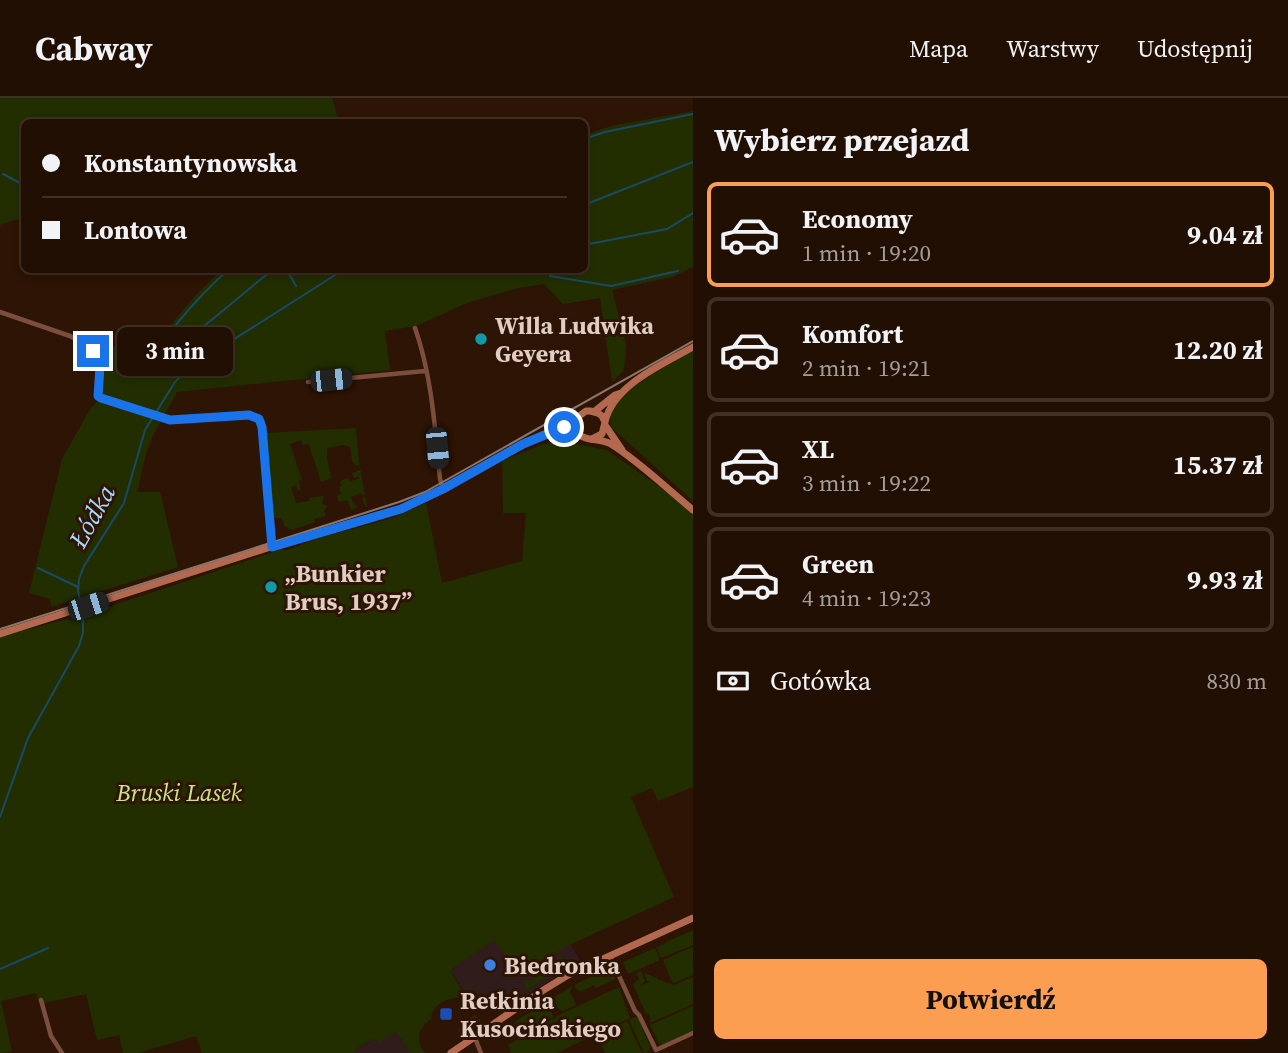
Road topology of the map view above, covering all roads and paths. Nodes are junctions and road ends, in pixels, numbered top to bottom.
1 (0, 312) edge
2 (415, 328) dead end
3 (693, 347) edge
4 (425, 371) junction
5 (308, 382) dead end
6 (621, 393) junction
7 (595, 411) junction
8 (579, 416) junction
9 (605, 424) junction
10 (578, 433) junction
11 (548, 434) junction
12 (592, 439) junction
13 (622, 450) junction
14 (443, 489) junction
15 (693, 510) edge
16 (272, 547) junction
17 (0, 634) edge
18 (693, 918) edge
19 (610, 956) junction
20 (41, 1000) dead end
21 (693, 1033) edge
22 (474, 1037) junction
23 (62, 1053) edge
24 (451, 1053) edge
25 (481, 1053) edge

1 - 16 street
2 - 4 street
3 - 6 main road
4 - 5 street
4 - 14 street
6 - 7 main road
6 - 9 main road
7 - 8 main road
7 - 9 main road
8 - 10 main road
8 - 11 main road
9 - 12 main road
9 - 13 main road
10 - 11 main road
10 - 12 main road
11 - 14 main road
12 - 13 main road
13 - 15 main road
14 - 16 main road
16 - 17 main road
18 - 19 main road
19 - 21 street
19 - 22 main road
20 - 23 street
22 - 24 main road
22 - 25 street

